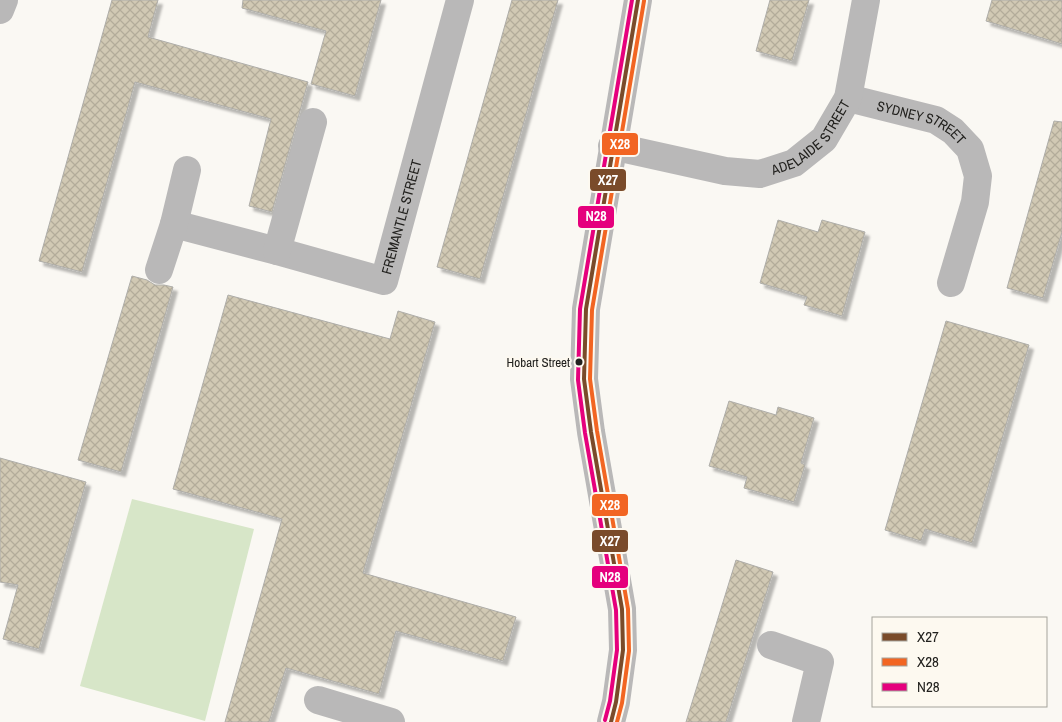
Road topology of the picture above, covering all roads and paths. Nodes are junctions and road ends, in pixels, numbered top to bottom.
1 (4, 0) edge
2 (460, 0) edge
3 (638, 0) edge
4 (866, 0) edge
5 (0, 10) edge
6 (848, 98) junction
7 (313, 122) dead end
8 (612, 146) junction
9 (187, 170) dead end
10 (174, 224) junction
11 (277, 251) junction
12 (159, 270) dead end
13 (951, 283) dead end
14 (771, 645) dead end
15 (318, 700) dead end
16 (391, 722) edge
17 (611, 722) edge
18 (806, 722) edge

1 - 5 street
2 - 11 street, FREMANTLE STREET
3 - 8 street
4 - 6 street, ADELAIDE STREET
6 - 8 street, ADELAIDE STREET
6 - 13 street, SYDNEY STREET
7 - 11 street
8 - 17 street
9 - 10 street
10 - 11 street, FREMANTLE STREET
10 - 12 street
14 - 18 street
15 - 16 street

